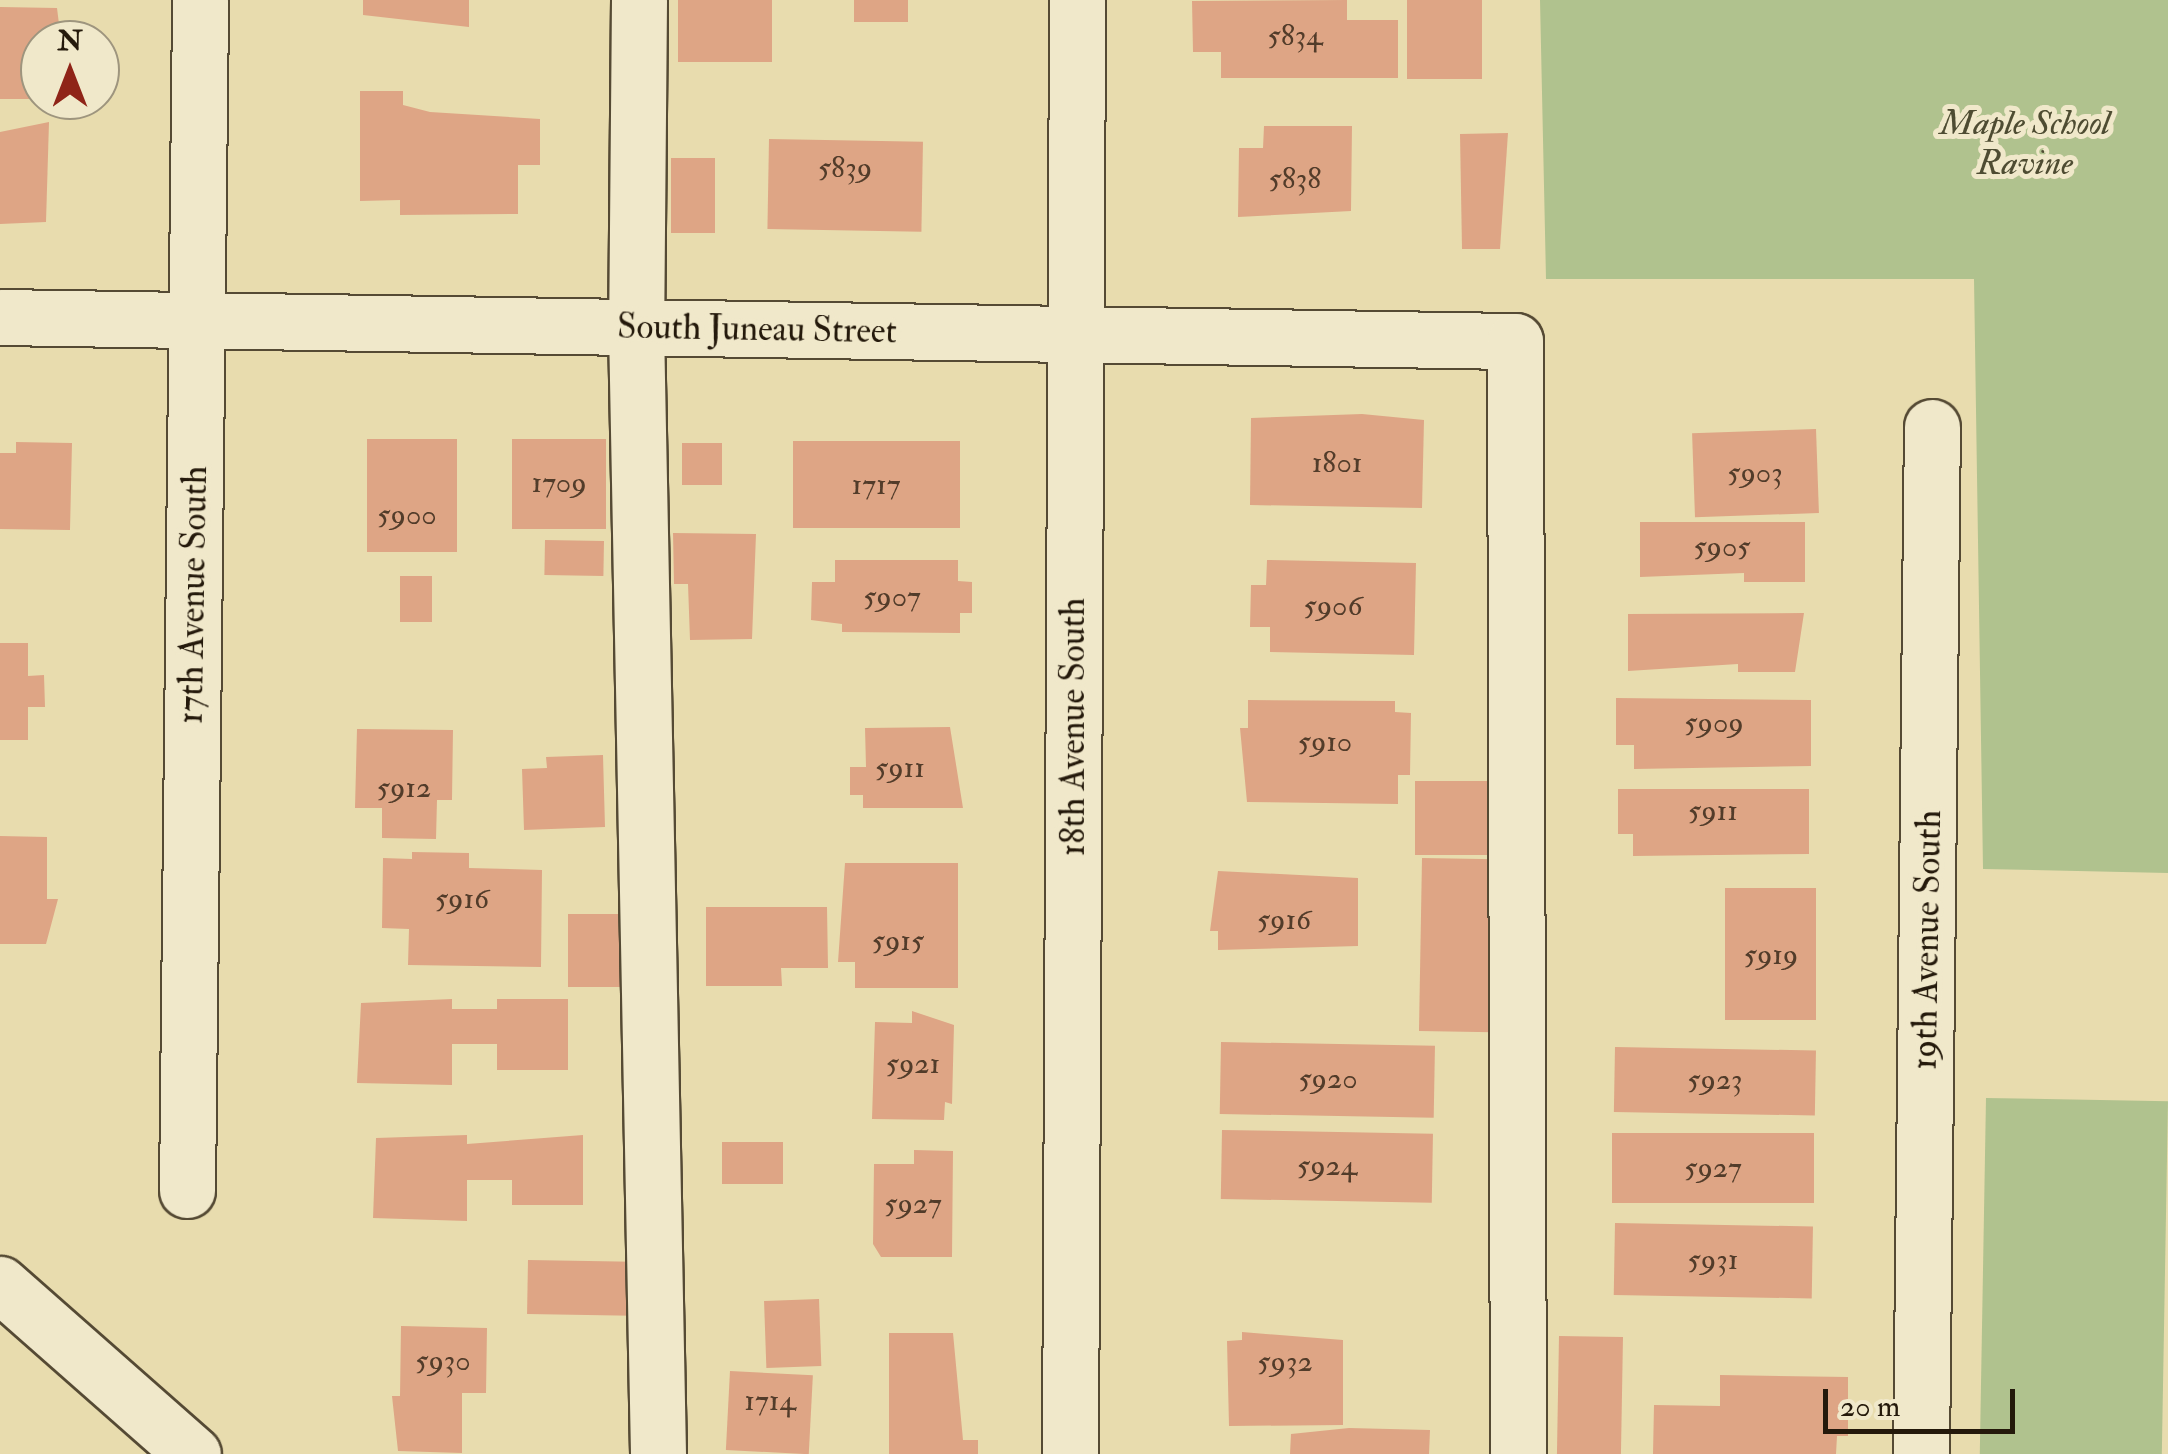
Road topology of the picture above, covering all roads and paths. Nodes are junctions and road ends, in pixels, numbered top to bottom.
1 (200, 0) edge
2 (638, 0) edge
3 (1077, 0) edge
4 (0, 317) edge
5 (195, 318) junction
6 (636, 328) junction
7 (1074, 334) junction
8 (1932, 427) dead end
9 (187, 1190) dead end
10 (0, 1284) edge
11 (193, 1454) edge
12 (658, 1454) edge
13 (1070, 1454) edge
14 (1518, 1454) edge
15 (1921, 1454) edge

1 - 5 street, 17th Avenue South
2 - 6 street
3 - 7 street, 18th Avenue South
4 - 5 street, South Juneau Street
5 - 6 street, South Juneau Street
5 - 9 street, 17th Avenue South
6 - 7 street, South Juneau Street
6 - 12 street
7 - 13 street, 18th Avenue South
7 - 14 street, South Juneau Street
8 - 15 street, 19th Avenue South
10 - 11 street

